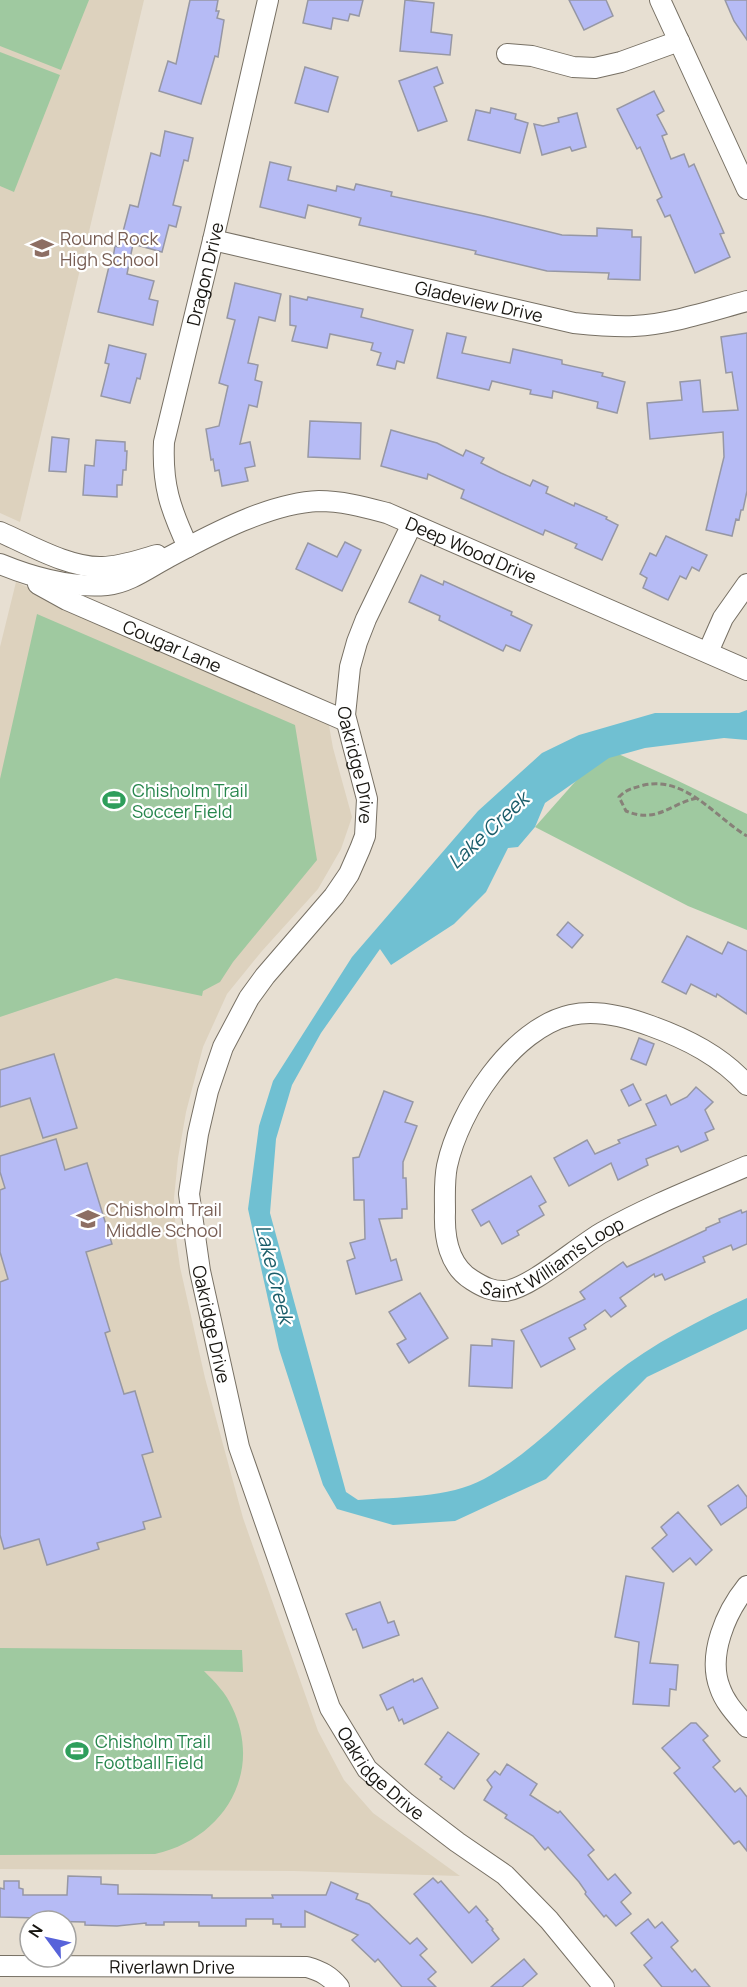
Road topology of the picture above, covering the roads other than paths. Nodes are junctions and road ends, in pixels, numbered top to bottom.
1 (268, 0) edge
2 (660, 0) edge
3 (679, 41) junction
4 (507, 54) dead end
5 (747, 189) edge
6 (213, 240) junction
7 (747, 301) edge
8 (412, 524) junction
9 (0, 532) edge
10 (188, 547) junction
11 (1, 564) edge
12 (747, 584) edge
13 (708, 652) junction
14 (747, 670) edge
15 (346, 721) junction
16 (747, 1085) edge
17 (747, 1166) edge
18 (747, 1586) edge
19 (747, 1727) edge
20 (0, 1966) edge
21 (339, 1987) edge
22 (604, 1987) edge

1 - 6 street, Dragon Drive
2 - 3 street
3 - 4 street
3 - 5 street
6 - 7 street, Gladeview Drive
6 - 10 street, Dragon Drive
8 - 10 street, Deep Wood Drive
8 - 13 street, Deep Wood Drive
8 - 15 street, Oakridge Drive
9 - 10 street, Deep Wood Drive
10 - 11 street, Deep Wood Drive
11 - 15 street, Cougar Lane
12 - 13 street
13 - 14 street, Deep Wood Drive
15 - 22 street, Oakridge Drive
16 - 17 street, Saint William's Loop
18 - 19 street
20 - 21 street, Riverlawn Drive

